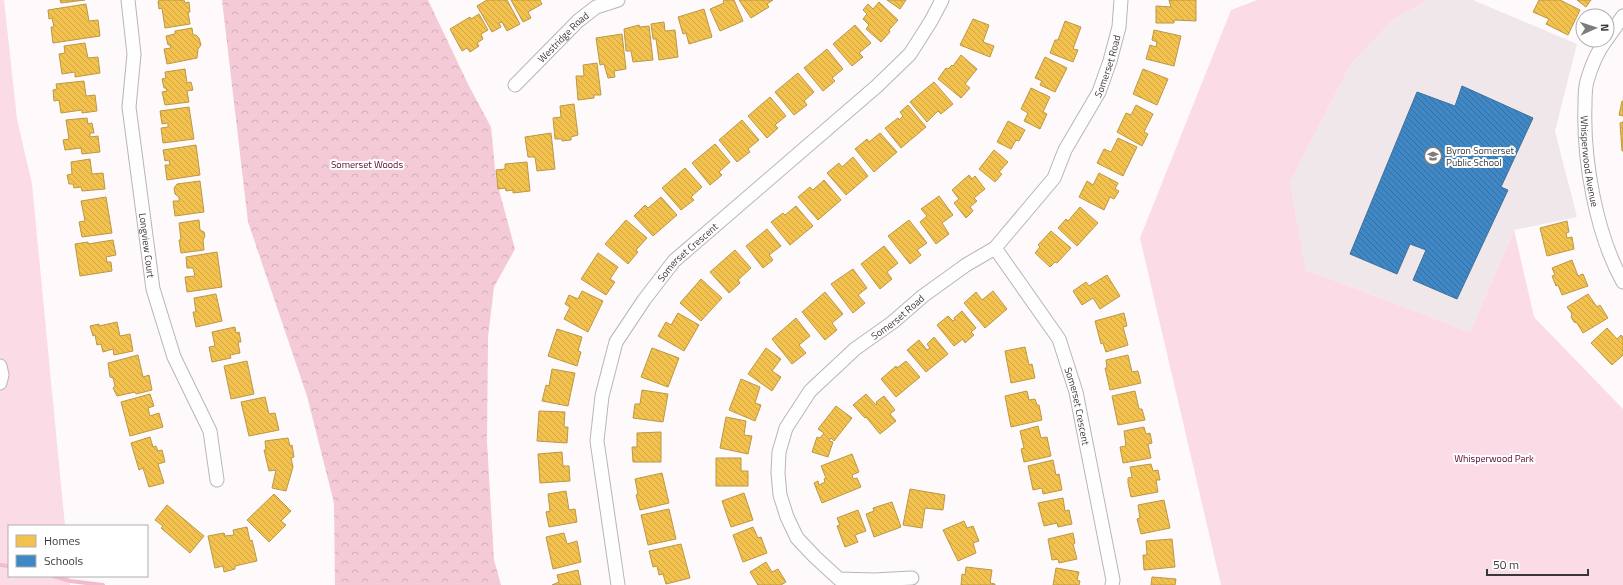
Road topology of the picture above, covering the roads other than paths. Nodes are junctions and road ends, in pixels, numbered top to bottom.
1 (128, 0) edge
2 (618, 0) edge
3 (942, 0) edge
4 (1121, 0) edge
5 (1623, 16) edge
6 (1615, 27) edge
7 (1600, 48) edge
8 (515, 85) dead end
9 (995, 248) junction
10 (1623, 282) edge
11 (0, 366) edge
12 (0, 383) edge
13 (217, 480) dead end
14 (912, 578) dead end
15 (618, 585) edge
16 (1112, 585) edge

1 - 13 street, Longview Court
2 - 8 street, Westridge Road
3 - 15 street, Somerset Crescent
4 - 9 street, Somerset Road
5 - 6 street, Whisperwood Avenue
7 - 10 street, Whisperwood Avenue
9 - 14 street, Somerset Road
9 - 16 street, Somerset Crescent
11 - 12 street

